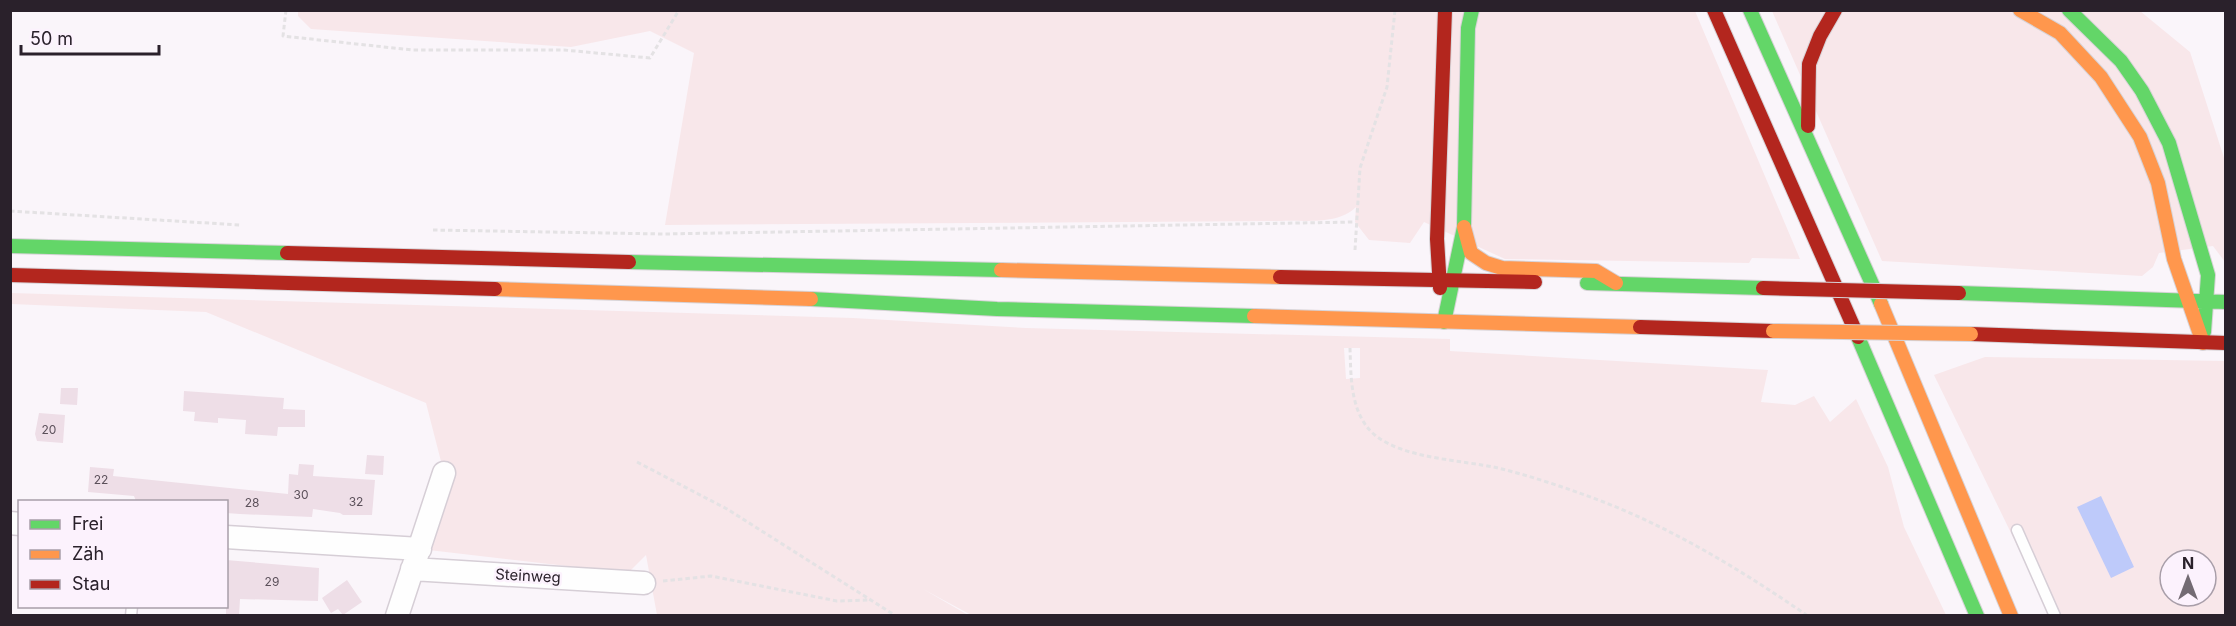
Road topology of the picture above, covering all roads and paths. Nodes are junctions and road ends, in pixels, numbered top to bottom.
1 (286, 10) edge
2 (679, 10) edge
3 (1395, 10) edge
4 (1445, 10) edge
5 (1472, 10) edge
6 (1714, 10) edge
7 (1750, 10) edge
8 (1835, 10) edge
9 (2020, 10) edge
10 (2069, 10) edge
11 (1806, 137) junction
12 (10, 211) edge
13 (1355, 222) junction
14 (246, 225) dead end
15 (1464, 227) junction
16 (425, 230) dead end
17 (10, 246) edge
18 (1355, 250) dead end
19 (10, 275) edge
20 (1439, 282) junction
21 (1453, 283) junction
22 (1616, 283) junction
23 (2189, 300) junction
24 (2208, 301) junction
25 (2226, 302) edge
26 (1444, 322) junction
27 (2203, 343) junction
28 (2226, 344) edge
29 (1350, 348) dead end
30 (637, 462) dead end
31 (444, 473) dead end
32 (2017, 530) dead end
33 (228, 537) edge
34 (416, 559) junction
35 (644, 583) joint
36 (872, 600) junction
37 (397, 615) edge
38 (896, 615) edge
39 (1808, 615) edge
40 (1977, 615) edge
41 (2011, 615) edge
42 (2055, 615) edge

1 - 2 path
3 - 13 path
4 - 20 main road
5 - 15 main road
6 - 40 main road
7 - 11 main road
8 - 11 main road
9 - 23 main road
10 - 24 main road
11 - 41 main road
12 - 14 path
13 - 16 path
13 - 18 path
15 - 21 main road
15 - 22 main road
17 - 20 main road
19 - 26 main road
20 - 21 main road
20 - 26 main road
21 - 22 main road
21 - 26 main road
22 - 23 main road, bridge
23 - 24 main road
23 - 27 main road
24 - 25 main road
24 - 27 main road
26 - 27 main road, bridge
27 - 28 main road
29 - 39 path
30 - 36 path
31 - 34 street
32 - 42 lane
33 - 34 street, Steinweg
34 - 35 street, Steinweg
34 - 37 street
35 - 36 path
36 - 38 path

